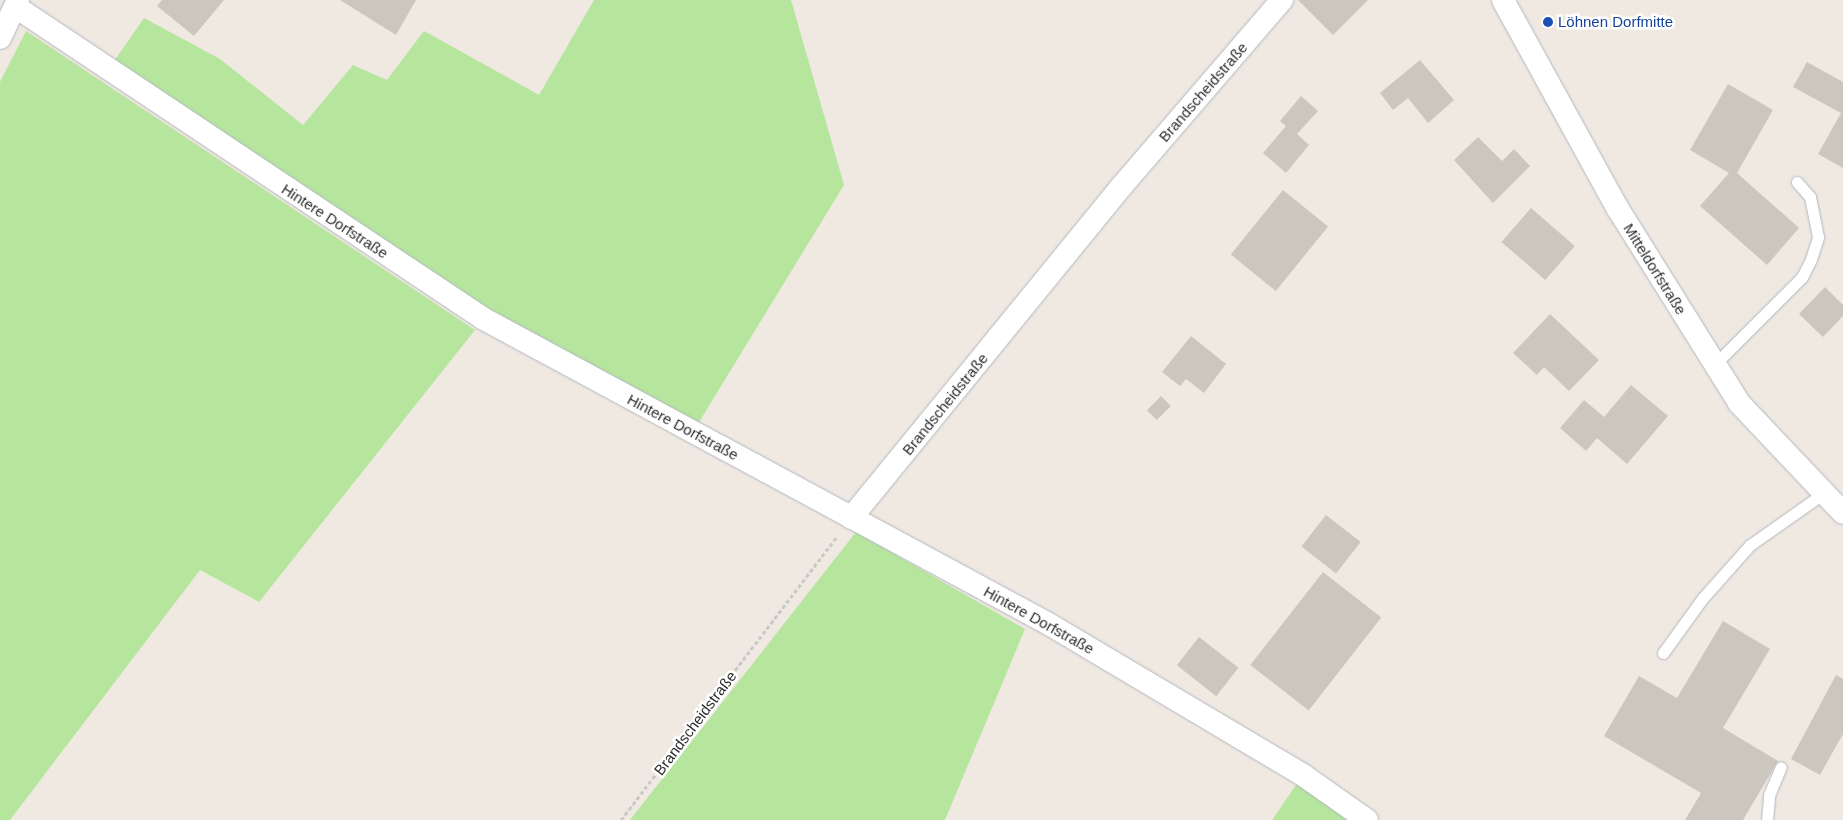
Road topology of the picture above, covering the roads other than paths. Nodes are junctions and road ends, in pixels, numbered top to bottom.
1 (1503, 0) edge
2 (1278, 2) edge
3 (17, 3) edge
4 (0, 38) edge
5 (1798, 182) dead end
6 (1715, 364) junction
7 (1824, 493) junction
8 (1843, 513) edge
9 (852, 518) junction
10 (1662, 653) dead end
11 (1781, 767) dead end
12 (1367, 820) edge
13 (1767, 820) edge

1 - 6 street, Mitteldorfstraße
2 - 9 street, Brandscheidstraße
3 - 4 street
3 - 9 street, Hintere Dorfstraße
5 - 6 lane
6 - 7 street, Mitteldorfstraße
7 - 8 street, Mitteldorfstraße
7 - 10 lane
9 - 12 street, Hintere Dorfstraße
11 - 13 lane

